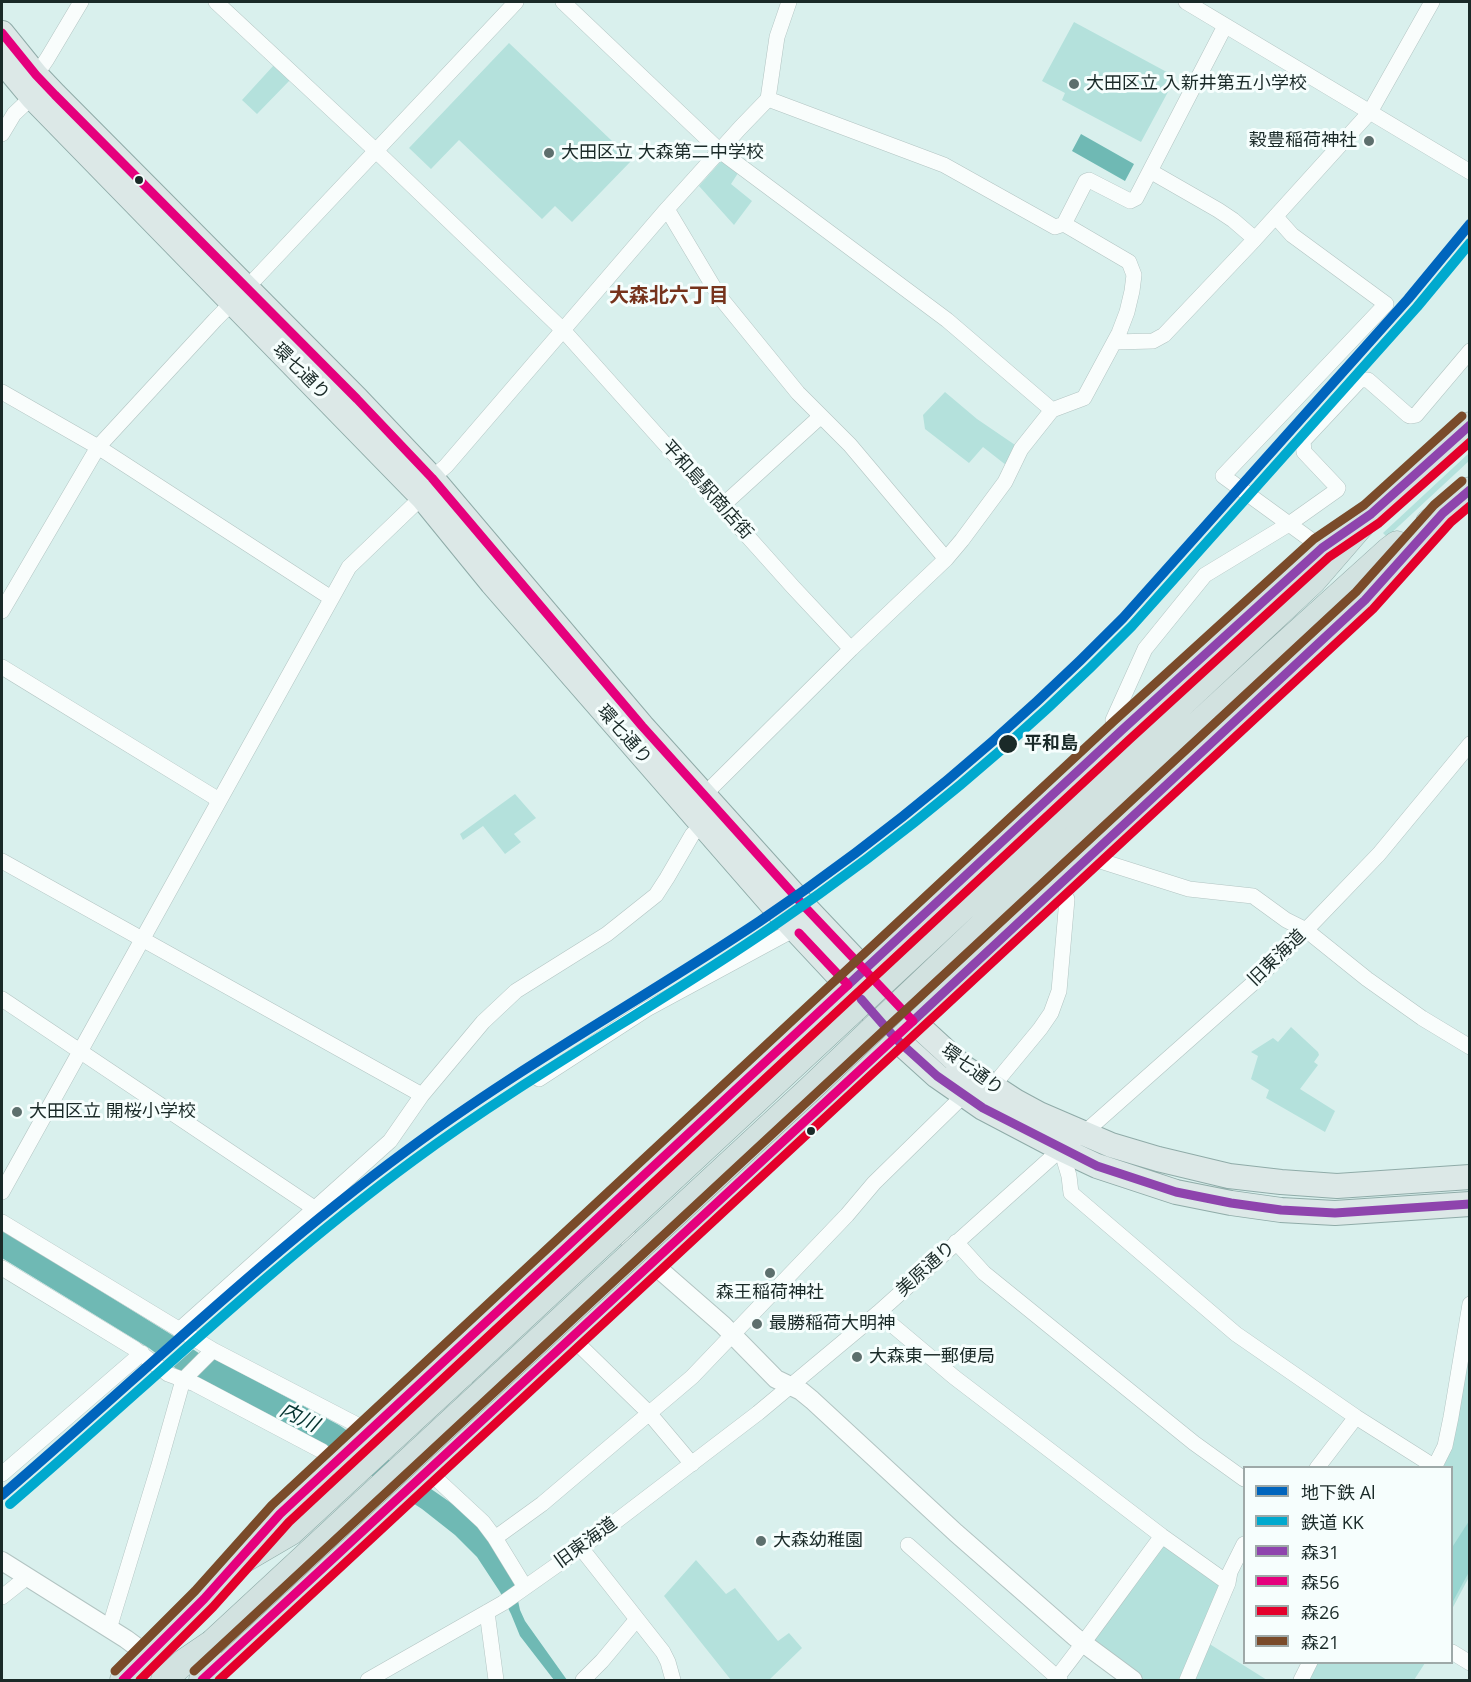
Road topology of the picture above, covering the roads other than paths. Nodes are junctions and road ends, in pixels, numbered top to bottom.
1 (81, 2) edge
2 (216, 2) edge
3 (516, 2) edge
4 (562, 2) edge
5 (789, 2) edge
6 (1186, 2) edge
7 (1432, 2) edge
8 (1225, 26) junction
9 (2, 33) edge
10 (2, 62) edge
11 (34, 86) junction
12 (768, 99) junction
13 (1370, 112) junction
14 (2, 134) edge
15 (375, 150) junction
16 (720, 151) junction
17 (1150, 171) junction
18 (1470, 172) edge
19 (667, 209) junction
20 (1275, 217) junction
21 (1064, 224) junction
22 (1255, 239) junction
23 (239, 295) junction
24 (563, 330) junction
25 (1115, 342) junction
26 (1470, 351) edge
27 (2, 392) edge
28 (1052, 410) junction
29 (821, 416) junction
30 (1470, 425) edge
31 (98, 447) junction
32 (427, 487) junction
33 (1460, 503) edge
34 (722, 506) junction
35 (1371, 514) junction
36 (1289, 524) junction
37 (1322, 548) junction
38 (946, 559) junction
39 (331, 598) junction
40 (2, 611) edge
41 (851, 649) junction
42 (2, 667) edge
43 (1122, 730) junction
44 (1470, 744) edge
45 (704, 795) junction
46 (219, 800) junction
47 (702, 824) junction
48 (1080, 849) junction
49 (2, 861) edge
50 (1049, 894) junction
51 (795, 929) junction
52 (1306, 930) junction
53 (142, 939) junction
54 (856, 977) junction
55 (2, 999) edge
56 (881, 1003) junction
57 (913, 1021) junction
58 (895, 1038) junction
59 (1470, 1047) edge
60 (80, 1052) junction
61 (539, 1079) dead end
62 (992, 1087) junction
63 (422, 1095) junction
64 (964, 1095) junction
65 (1084, 1133) junction
66 (1061, 1149) junction
67 (663, 1159) junction
68 (1470, 1177) edge
69 (2, 1192) edge
70 (1470, 1204) edge
71 (314, 1208) junction
72 (604, 1213) junction
73 (2, 1222) edge
74 (956, 1242) junction
75 (652, 1263) junction
76 (2, 1268) edge
77 (1470, 1304) edge
78 (878, 1313) junction
79 (179, 1330) junction
80 (733, 1335) junction
81 (572, 1338) junction
82 (142, 1353) junction
83 (210, 1353) junction
84 (185, 1378) junction
85 (791, 1387) junction
86 (649, 1413) junction
87 (1356, 1417) junction
88 (372, 1438) junction
89 (344, 1464) junction
90 (692, 1464) junction
91 (1318, 1466) edge
92 (1432, 1466) edge
93 (1435, 1466) edge
94 (426, 1473) junction
95 (2, 1474) edge
96 (1243, 1478) edge
97 (1162, 1536) junction
98 (495, 1538) junction
99 (908, 1545) dead end
100 (581, 1548) junction
101 (1243, 1549) edge
102 (2, 1561) edge
103 (27, 1578) junction
104 (1228, 1583) junction
105 (525, 1587) junction
106 (2, 1597) edge
107 (487, 1612) junction
108 (637, 1619) junction
109 (109, 1629) junction
110 (213, 1643) junction
111 (1084, 1644) junction
112 (1453, 1653) edge
113 (148, 1656) junction
114 (1470, 1663) edge
115 (1309, 1664) edge
116 (123, 1680) edge
117 (164, 1680) edge
118 (184, 1680) edge
119 (202, 1680) edge
120 (368, 1680) edge
121 (496, 1680) edge
122 (583, 1680) edge
123 (673, 1680) edge
124 (1057, 1680) edge
125 (1133, 1680) edge
126 (1186, 1680) edge
127 (1301, 1680) edge

1 - 11 street
2 - 15 street, 平和島駅商店街
3 - 15 street
4 - 16 street
5 - 12 street
6 - 8 street
7 - 13 street
8 - 13 street
8 - 17 street
9 - 11 main road, 環七通り
10 - 11 main road, 環七通り
11 - 14 street
11 - 23 main road, 環七通り
12 - 16 street
12 - 21 street
13 - 18 street
13 - 20 street
15 - 23 street
15 - 24 street, 平和島駅商店街
16 - 19 street
16 - 28 street
17 - 21 street
17 - 22 street
19 - 24 street
19 - 29 street
20 - 22 street
20 - 36 street
21 - 25 street
22 - 25 street
23 - 31 street
23 - 32 main road, 環七通り
24 - 32 street
24 - 34 street, 平和島駅商店街
25 - 28 street
26 - 36 street
27 - 31 street
28 - 38 street
29 - 34 street
29 - 38 street
30 - 35 highway
31 - 39 street
31 - 40 street
32 - 39 street
32 - 45 main road, 環七通り
32 - 47 main road, 環七通り
33 - 48 highway
34 - 41 street, 平和島駅商店街
35 - 37 highway
35 - 88 highway, bridge
36 - 37 street
36 - 43 street
37 - 43 highway
38 - 41 street
39 - 46 street
41 - 45 street
42 - 46 street
43 - 54 highway
44 - 52 street, 旧東海道
45 - 54 main road, 環七通り
46 - 53 street
47 - 51 main road, 環七通り
47 - 63 street
48 - 50 highway
48 - 52 street
48 - 110 highway, bridge
49 - 53 street
50 - 56 highway
50 - 57 highway
50 - 62 street
51 - 54 main road, 環七通り
51 - 61 street
52 - 59 street
52 - 65 street, 旧東海道
53 - 60 street
53 - 63 street
54 - 56 main road, 環七通り
54 - 67 highway
55 - 60 street
56 - 57 main road, 環七通り
56 - 58 main road, 環七通り
56 - 67 highway
57 - 58 highway
57 - 62 main road, 環七通り
58 - 64 main road, 環七通り
58 - 75 highway
60 - 69 street
60 - 71 street
62 - 65 main road, 環七通り
63 - 71 street
64 - 66 main road, 環七通り
64 - 80 street
65 - 66 street, 旧東海道
65 - 68 main road, 環七通り
66 - 70 main road, 環七通り
66 - 74 street, 美原通り
66 - 87 street
67 - 72 highway
71 - 79 street
72 - 75 street
72 - 88 highway
73 - 79 street
74 - 78 street, 美原通り
74 - 96 street
75 - 80 street
75 - 81 highway
76 - 82 street
77 - 93 street
78 - 85 street, 美原通り
78 - 97 street
79 - 83 street
80 - 85 street
80 - 86 street
81 - 86 street
81 - 94 highway
82 - 84 street
82 - 95 street
83 - 84 street
83 - 88 street
84 - 89 street
84 - 109 street
85 - 90 street, 旧東海道
85 - 111 street
86 - 90 street
86 - 98 street
87 - 91 street
87 - 92 street
88 - 89 highway
89 - 113 highway
90 - 100 street, 旧東海道
94 - 98 street
94 - 119 highway
97 - 104 street
97 - 111 street
98 - 105 street
99 - 124 street
100 - 105 street, 旧東海道
100 - 108 street
101 - 104 street
102 - 103 street
103 - 106 street
103 - 109 street
104 - 126 street
105 - 107 street, 旧東海道
107 - 120 street, 旧東海道
107 - 121 street
108 - 122 street
108 - 123 street
109 - 113 street
110 - 117 highway
110 - 118 highway
111 - 124 street
111 - 125 street
112 - 114 street
113 - 116 highway
115 - 127 street

